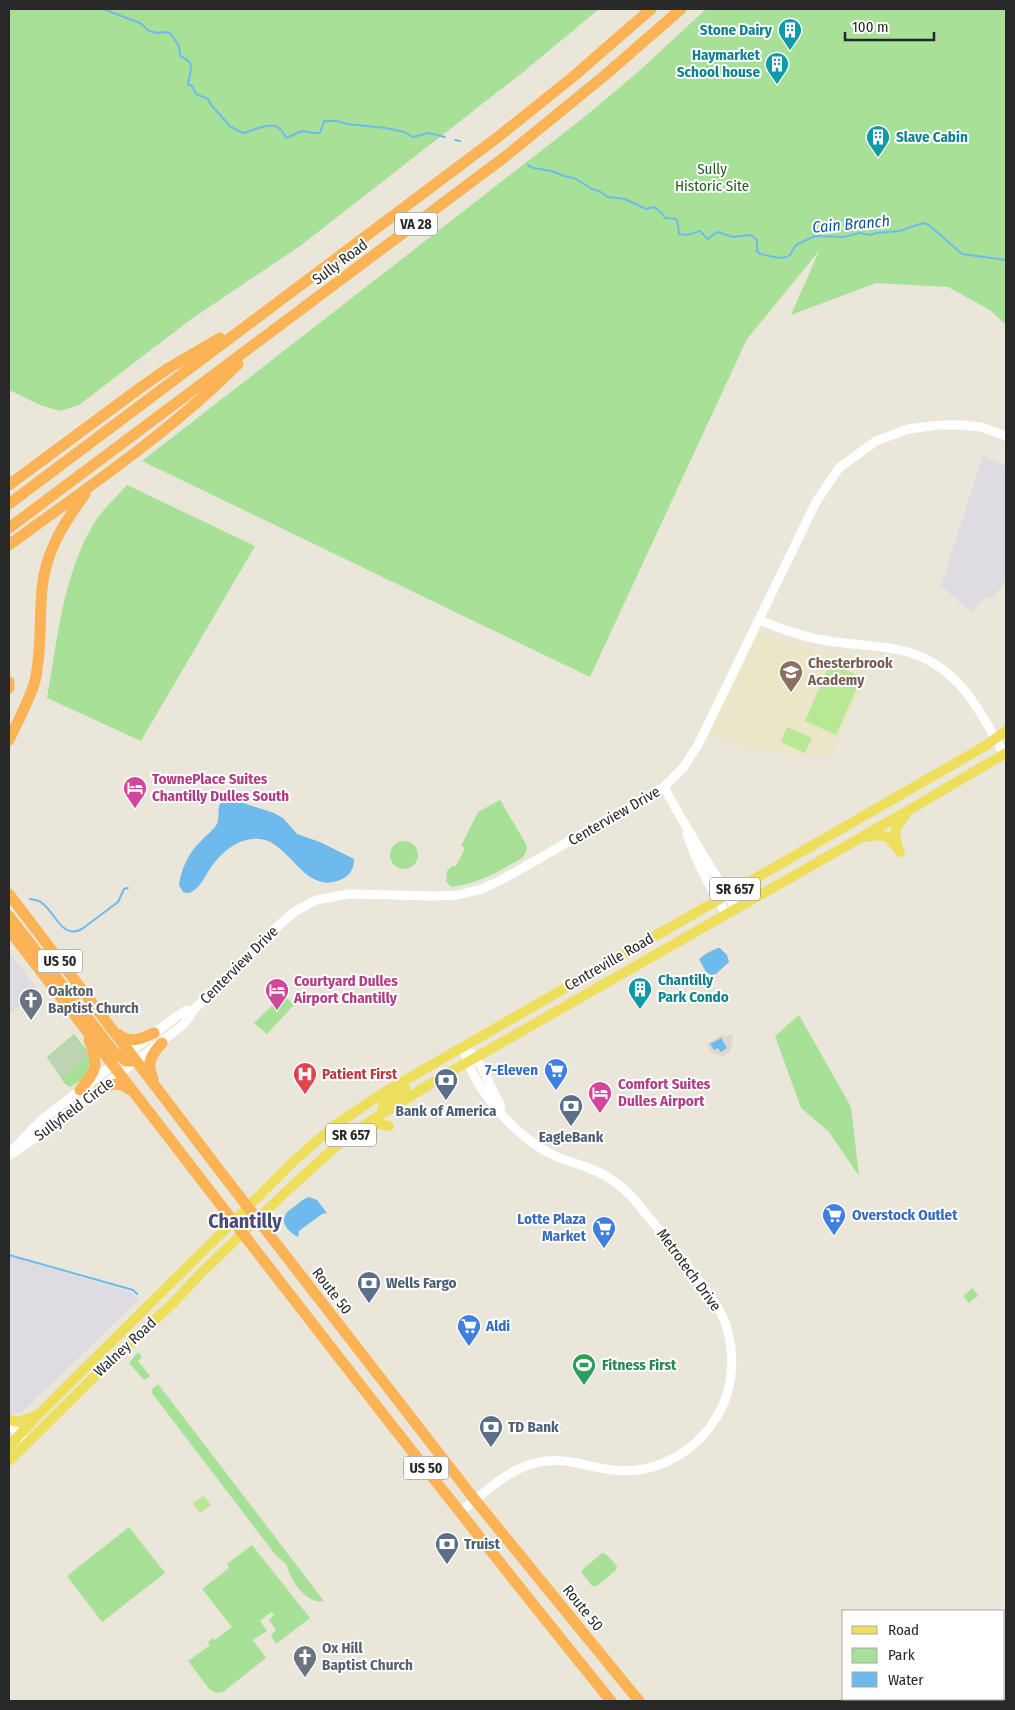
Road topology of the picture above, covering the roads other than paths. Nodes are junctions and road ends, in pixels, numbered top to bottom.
1 (651, 9) edge
2 (681, 9) edge
3 (273, 306) junction
4 (274, 330) junction
5 (1006, 436) edge
6 (50, 454) junction
7 (9, 475) edge
8 (92, 484) junction
9 (9, 485) edge
10 (9, 504) edge
11 (9, 528) edge
12 (9, 545) edge
13 (759, 620) junction
14 (9, 682) edge
15 (9, 688) edge
16 (1006, 732) edge
17 (995, 739) junction
18 (9, 740) edge
19 (1005, 754) edge
20 (664, 787) junction
21 (909, 810) junction
22 (684, 825) junction
23 (858, 839) junction
24 (9, 883) edge
25 (9, 894) edge
26 (727, 894) junction
27 (717, 899) junction
28 (731, 912) junction
29 (9, 916) edge
30 (9, 930) edge
31 (42, 938) junction
32 (193, 1010) junction
33 (84, 1027) junction
34 (111, 1028) junction
35 (154, 1033) junction
36 (162, 1043) junction
37 (463, 1046) junction
38 (471, 1060) junction
39 (124, 1062) junction
40 (423, 1070) junction
41 (80, 1090) junction
42 (99, 1090) junction
43 (159, 1092) junction
44 (135, 1094) junction
45 (381, 1114) junction
46 (366, 1124) junction
47 (389, 1126) dead end
48 (9, 1155) edge
49 (248, 1208) junction
50 (257, 1220) junction
51 (233, 1222) junction
52 (242, 1233) junction
53 (41, 1412) junction
54 (9, 1422) edge
55 (24, 1439) junction
56 (12, 1445) edge
57 (9, 1461) edge
58 (474, 1500) junction
59 (460, 1512) junction
60 (610, 1701) edge
61 (639, 1701) edge

1 - 3 highway, Sully Road / VA 28
2 - 4 highway, Sully Road / VA 28
3 - 6 highway
3 - 10 highway, Sully Road / VA 28
4 - 8 highway
4 - 11 highway, Sully Road / VA 28
5 - 13 street, Centerview Drive
6 - 7 highway
6 - 9 highway
8 - 12 highway
8 - 18 highway
13 - 17 street
13 - 20 street, Centerview Drive
14 - 15 highway
16 - 17 main road, Centreville Road / SR 657
17 - 19 street
17 - 26 main road, Centreville Road / SR 657
19 - 21 main road, Centreville Road / SR 657
20 - 22 street
20 - 32 street, Centerview Drive
21 - 23 main road, Centreville Road / SR 657
21 - 23 main road
22 - 26 street
22 - 27 street
23 - 28 main road, Centreville Road / SR 657
24 - 31 highway
25 - 31 highway, Route 50 / US 50
26 - 27 main road, Centreville Road / SR 657
26 - 28 street
27 - 28 street
27 - 37 main road, Centreville Road / SR 657
28 - 38 main road, Centreville Road / SR 657
29 - 39 highway
30 - 33 highway, Route 50 / US 50
31 - 34 highway, Route 50 / US 50
32 - 35 street, Centerview Drive
32 - 36 street, Centerview Drive
33 - 39 highway, Route 50 / US 50
33 - 41 highway
34 - 35 highway
34 - 39 highway, Route 50 / US 50
35 - 39 street, Centerview Drive
36 - 39 street, Centerview Drive
36 - 43 highway
37 - 38 street, Metrotech Drive
37 - 40 main road, Centreville Road / SR 657
38 - 45 main road, Centreville Road / SR 657
38 - 58 street, Metrotech Drive
39 - 41 street, Sullyfield Circle
39 - 42 street, Sullyfield Circle
39 - 43 highway, Route 50 / US 50
39 - 44 highway, Route 50 / US 50
40 - 45 main road
40 - 49 main road, Centreville Road / SR 657
41 - 48 street, Sullyfield Circle
42 - 44 highway
42 - 48 street, Sullyfield Circle
43 - 49 highway, Route 50 / US 50
44 - 51 highway, Route 50 / US 50
45 - 46 main road, Centreville Road / SR 657
46 - 47 main road
46 - 50 main road, Centreville Road / SR 657
49 - 50 highway, Route 50 / US 50
49 - 51 main road, Centreville Road / SR 657
50 - 52 main road, Centreville Road / SR 657
50 - 58 highway, Route 50 / US 50
51 - 52 highway, Route 50 / US 50
51 - 53 main road, Walney Road / SR 657
52 - 55 main road, Walney Road / SR 657
52 - 59 highway, Route 50 / US 50
53 - 54 main road
53 - 55 main road, Walney Road / SR 657
54 - 55 street
55 - 56 main road, Walney Road / SR 657
56 - 57 main road, Walney Road / SR 657
58 - 59 street, Metrotech Drive
58 - 61 highway, Route 50 / US 50
59 - 60 highway, Route 50 / US 50

